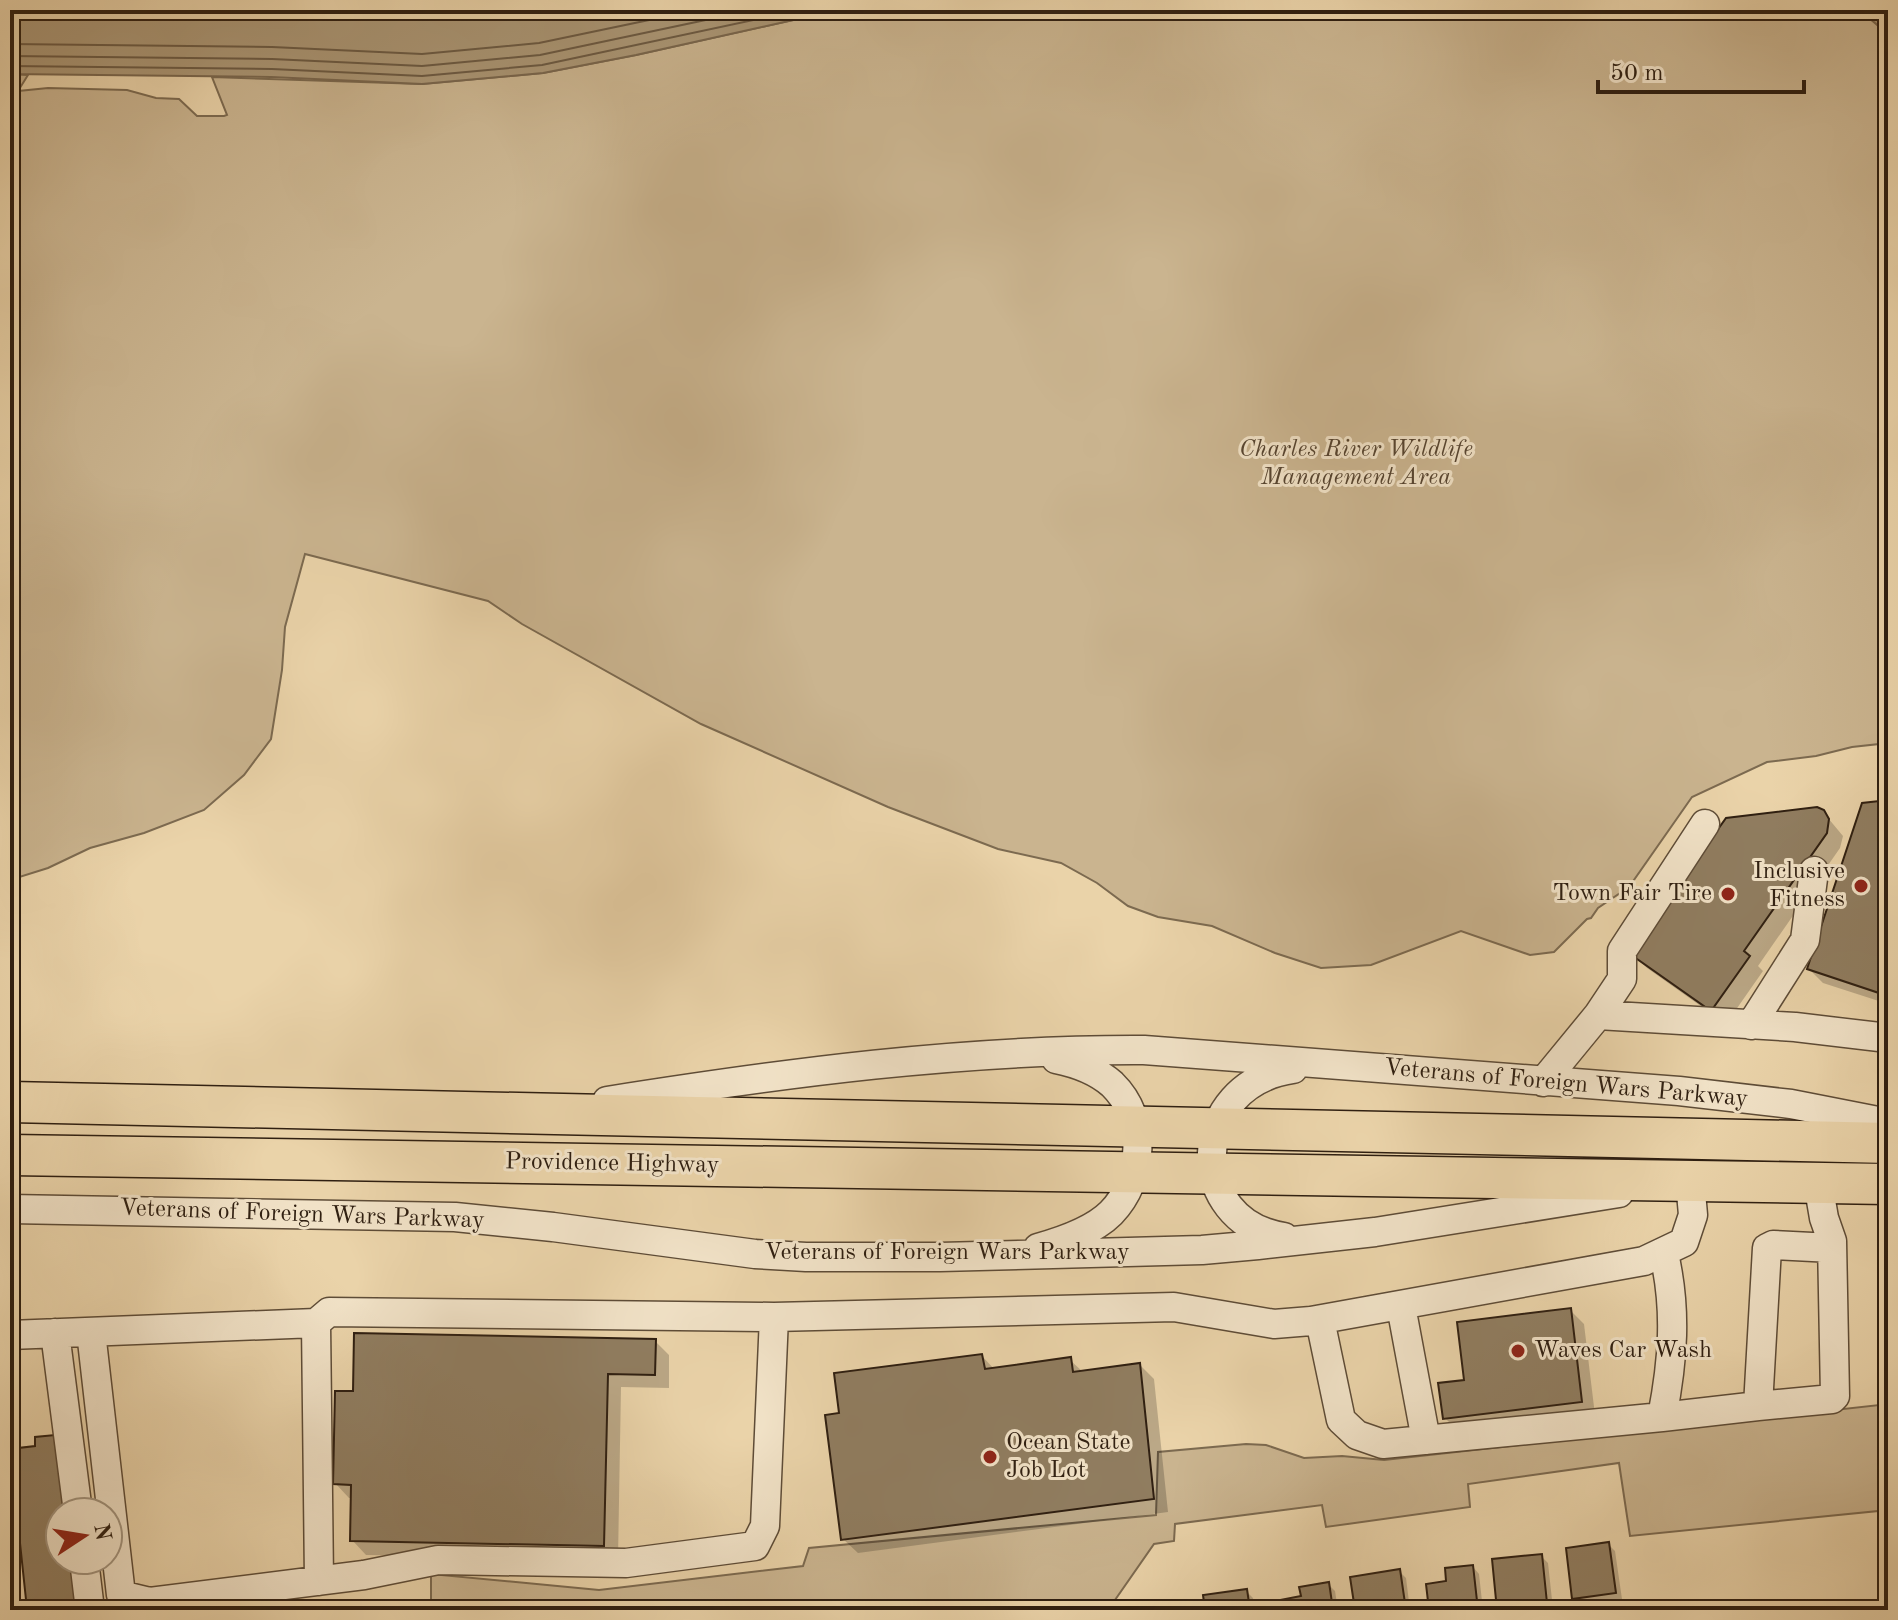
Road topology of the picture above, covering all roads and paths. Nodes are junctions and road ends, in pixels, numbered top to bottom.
1 (1705, 824) dead end
2 (1814, 871) dead end
3 (1598, 1015) junction
4 (1751, 1025) junction
5 (1888, 1038) edge
6 (1029, 1053) junction
7 (1325, 1065) junction
8 (1543, 1082) junction
9 (10, 1102) edge
10 (527, 1114) junction
11 (1888, 1123) edge
12 (1135, 1128) junction
13 (1215, 1130) junction
14 (1888, 1143) edge
15 (10, 1155) edge
16 (1135, 1173) junction
17 (1214, 1174) junction
18 (1690, 1181) junction
19 (1818, 1183) junction
20 (1888, 1184) edge
21 (10, 1209) edge
22 (1318, 1238) junction
23 (1832, 1248) junction
24 (1664, 1254) junction
25 (1007, 1256) junction
26 (1401, 1306) junction
27 (774, 1317) junction
28 (1320, 1320) junction
29 (316, 1323) junction
30 (91, 1332) junction
31 (55, 1333) junction
32 (10, 1335) edge
33 (1758, 1406) junction
34 (1662, 1417) junction
35 (1426, 1440) junction
36 (76, 1496) edge
37 (86, 1576) edge
38 (319, 1581) junction
39 (90, 1610) edge

1 - 3 street
2 - 4 street
3 - 4 street
3 - 8 street
4 - 5 street
6 - 7 street, Veterans of Foreign Wars Parkway
6 - 10 street, Veterans of Foreign Wars Parkway
6 - 12 street
7 - 8 street, Veterans of Foreign Wars Parkway
7 - 13 street
8 - 11 street, Veterans of Foreign Wars Parkway
9 - 10 highway, Providence Highway
10 - 12 highway, Providence Highway
12 - 13 highway, Veterans of Foreign Wars Parkway
12 - 16 street
13 - 14 highway, Veterans of Foreign Wars Parkway
13 - 17 street
15 - 16 highway, Providence Highway
16 - 17 highway, Providence Highway
16 - 25 street
17 - 18 highway, Veterans of Foreign Wars Parkway
17 - 22 street
18 - 19 highway, Veterans of Foreign Wars Parkway
18 - 22 street, Veterans of Foreign Wars Parkway
18 - 24 street
19 - 20 highway, Veterans of Foreign Wars Parkway
19 - 23 street
21 - 25 street, Veterans of Foreign Wars Parkway
22 - 25 street, Veterans of Foreign Wars Parkway
23 - 33 street
23 - 33 street
24 - 26 street
24 - 34 street
26 - 28 street
26 - 35 street
27 - 28 street
27 - 29 street
27 - 38 street
28 - 35 street
29 - 30 street
29 - 38 street
30 - 31 street
30 - 38 street
31 - 32 street
31 - 36 street
33 - 34 street
34 - 35 street
37 - 39 street

